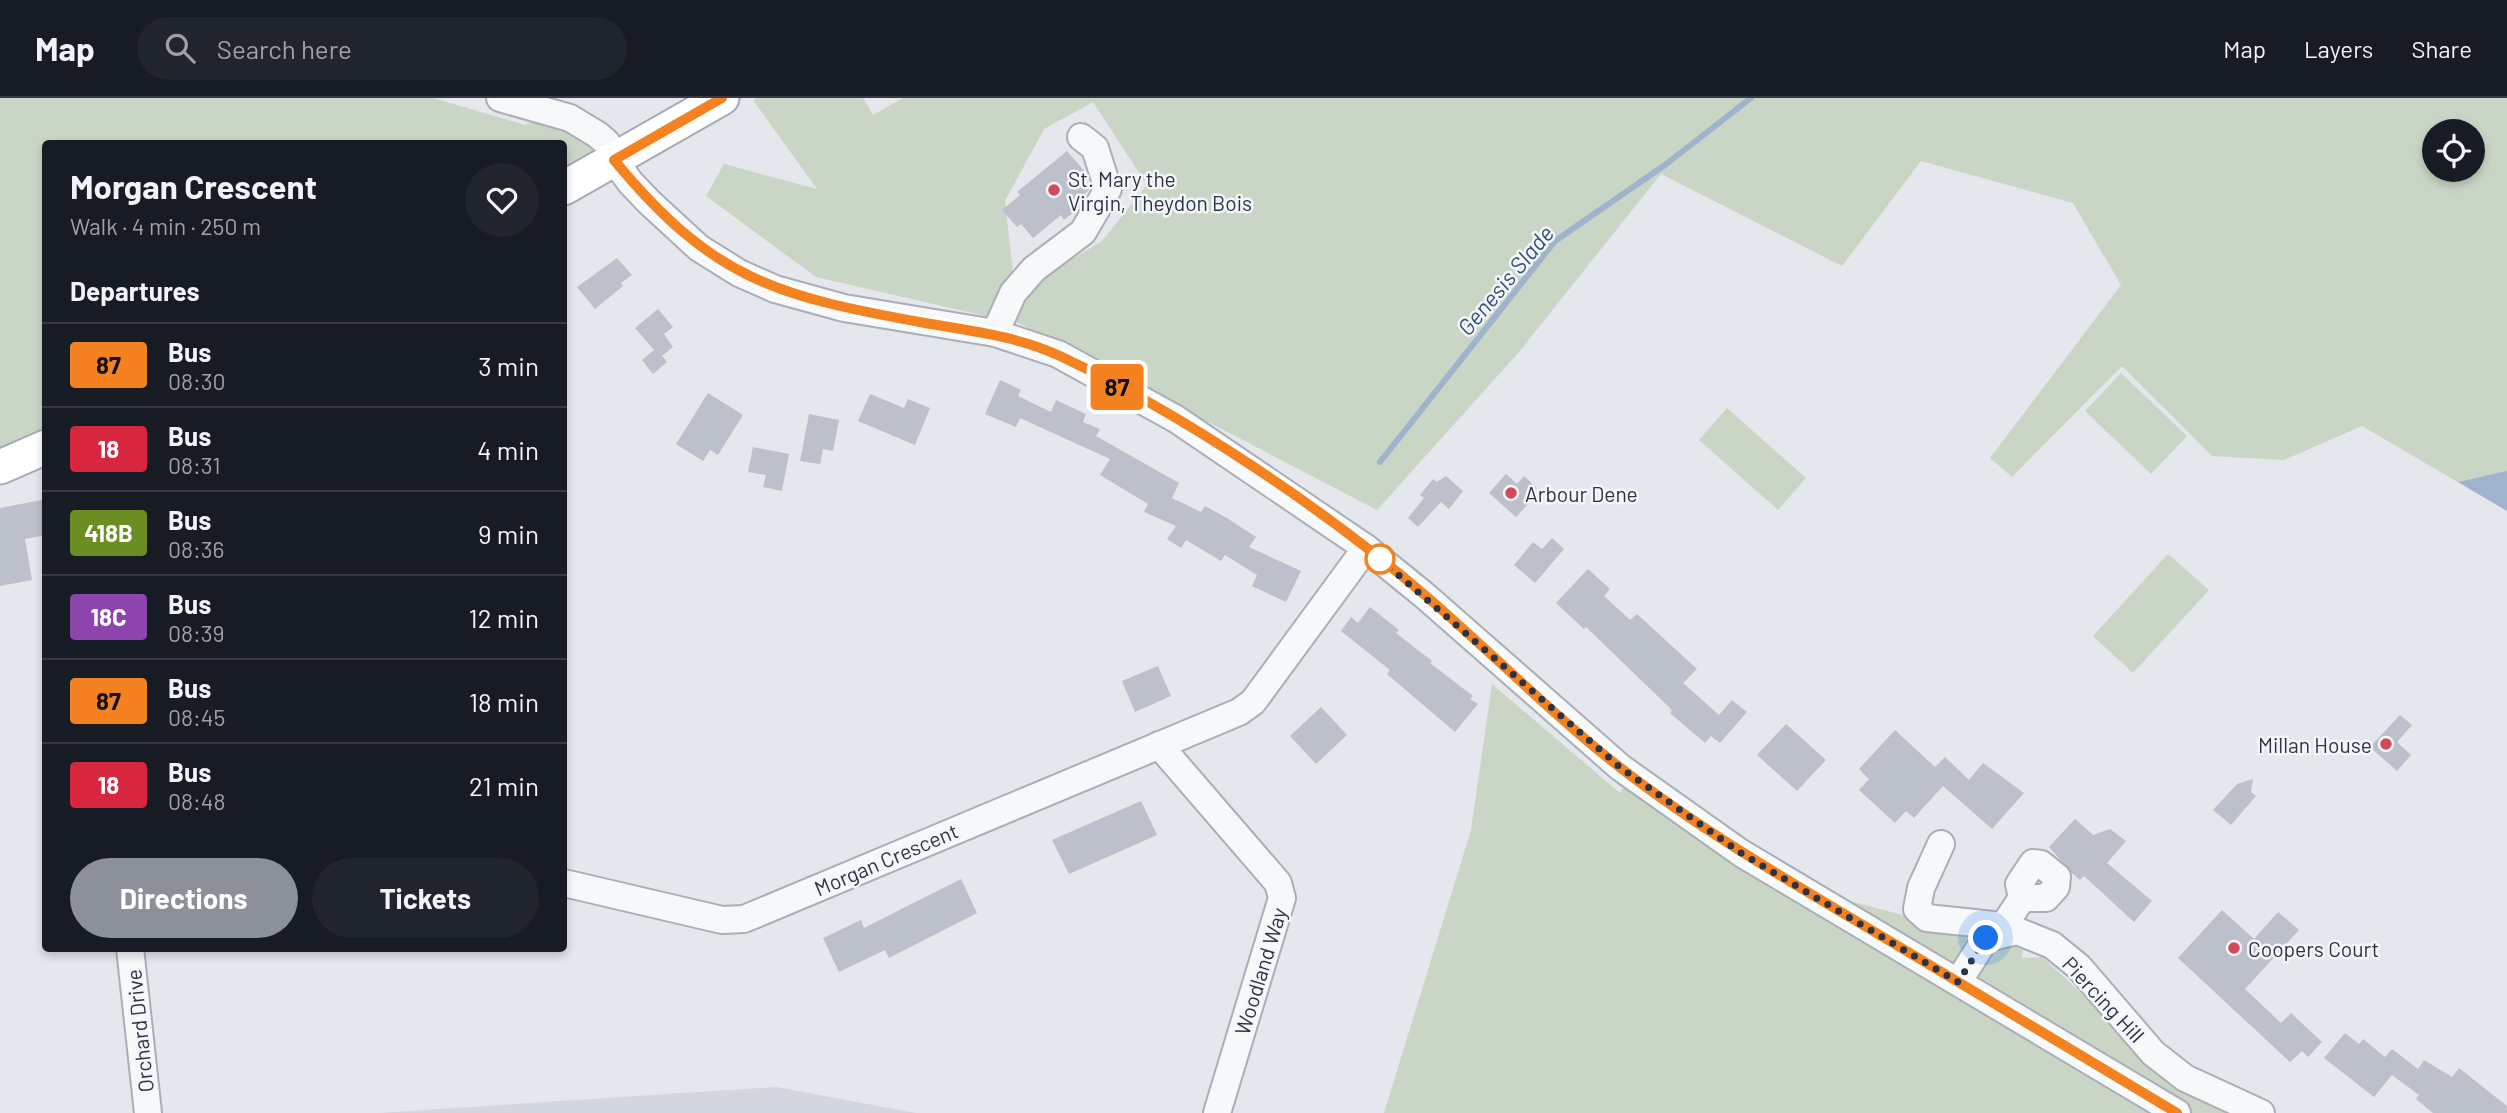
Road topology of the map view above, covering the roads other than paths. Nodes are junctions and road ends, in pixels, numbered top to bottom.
1 (500, 98) edge
2 (722, 98) edge
3 (1081, 137) dead end
4 (614, 160) junction
5 (567, 186) edge
6 (995, 333) junction
7 (42, 449) edge
8 (0, 467) edge
9 (1366, 548) junction
10 (1159, 745) junction
11 (1941, 844) dead end
12 (567, 884) edge
13 (2022, 898) dead end
14 (2000, 931) junction
15 (130, 952) edge
16 (1958, 982) junction
17 (148, 1113) edge
18 (1217, 1113) edge
19 (2177, 1113) edge
20 (2261, 1113) edge

1 - 4 street
2 - 4 main road
3 - 6 street
4 - 5 main road
4 - 6 street
6 - 9 street
7 - 8 main road
9 - 10 street, Morgan Crescent
9 - 16 street
10 - 12 street, Morgan Crescent
10 - 18 street, Woodland Way
11 - 14 street, Piercing Hill
13 - 14 street
14 - 16 street
14 - 20 street, Piercing Hill
15 - 17 street, Orchard Drive
16 - 19 street

